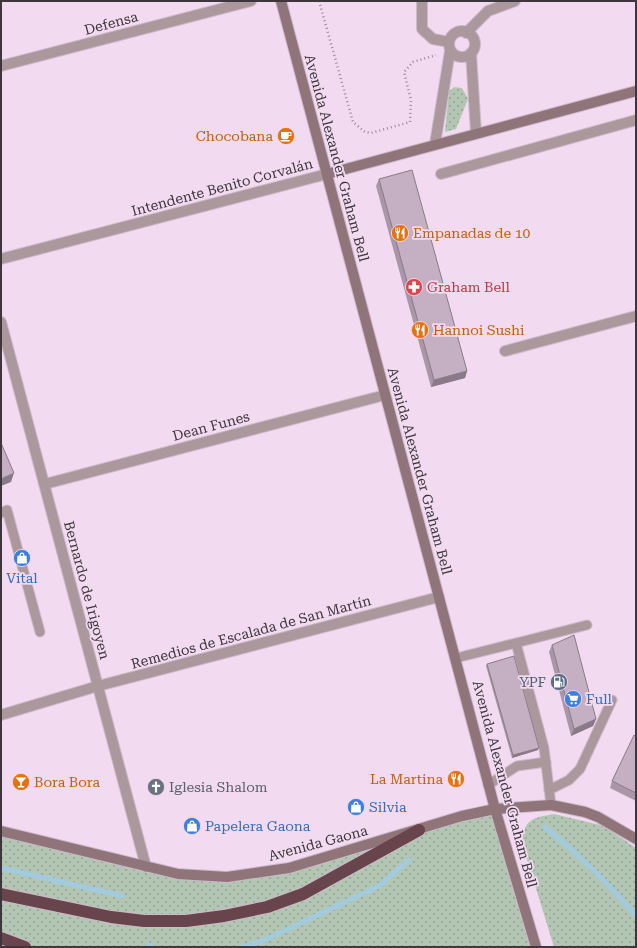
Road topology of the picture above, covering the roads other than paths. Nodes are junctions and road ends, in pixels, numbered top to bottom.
1 (251, 1) edge
2 (281, 1) edge
3 (422, 1) edge
4 (515, 1) edge
5 (466, 33) junction
6 (450, 46) junction
7 (471, 53) junction
8 (1, 66) edge
9 (636, 91) edge
10 (636, 120) edge
11 (476, 133) junction
12 (435, 144) junction
13 (327, 174) junction
14 (441, 174) dead end
15 (1, 259) edge
16 (636, 316) edge
17 (1, 322) edge
18 (504, 350) dead end
19 (385, 396) junction
20 (45, 484) junction
21 (1, 513) edge
22 (439, 597) junction
23 (587, 625) dead end
24 (40, 632) dead end
25 (516, 643) junction
26 (456, 658) junction
27 (98, 686) junction
28 (612, 700) dead end
29 (1, 715) edge
30 (546, 762) junction
31 (488, 785) junction
32 (549, 790) junction
33 (551, 805) junction
34 (495, 809) junction
35 (419, 830) junction
36 (1, 831) edge
37 (636, 839) edge
38 (146, 867) junction
39 (1, 894) edge
40 (1, 938) edge
41 (25, 947) edge
42 (536, 947) edge

1 - 8 street, Defensa
2 - 13 street, Avenida Alexander Graham Bell
3 - 6 street
4 - 5 street
5 - 6 street
5 - 7 street
6 - 7 street
6 - 12 street
7 - 11 street
9 - 11 street, Intendente Benito Corvalán
10 - 14 street
11 - 12 street, Intendente Benito Corvalán
12 - 13 street, Intendente Benito Corvalán
13 - 15 street, Intendente Benito Corvalán
13 - 19 street, Avenida Alexander Graham Bell
16 - 18 street
17 - 20 street, Bernardo de Irigoyen
19 - 20 street, Dean Funes
19 - 22 street, Avenida Alexander Graham Bell
20 - 27 street, Bernardo de Irigoyen
21 - 24 lane
22 - 26 street, Avenida Alexander Graham Bell
22 - 27 street, Remedios de Escalada de San Martín
23 - 25 lane
25 - 26 lane
25 - 30 lane
26 - 31 street, Avenida Alexander Graham Bell
27 - 29 street, Remedios de Escalada de San Martín
27 - 38 street, Bernardo de Irigoyen
28 - 32 lane
30 - 31 lane
30 - 32 lane
31 - 34 street, Avenida Alexander Graham Bell
32 - 33 lane
33 - 34 street, Avenida Gaona
33 - 37 street, Avenida Gaona
34 - 35 street, Avenida Gaona
34 - 42 street, Avenida Alexander Graham Bell
35 - 38 street, Avenida Gaona
35 - 39 highway
36 - 38 street, Avenida Gaona
40 - 41 highway

